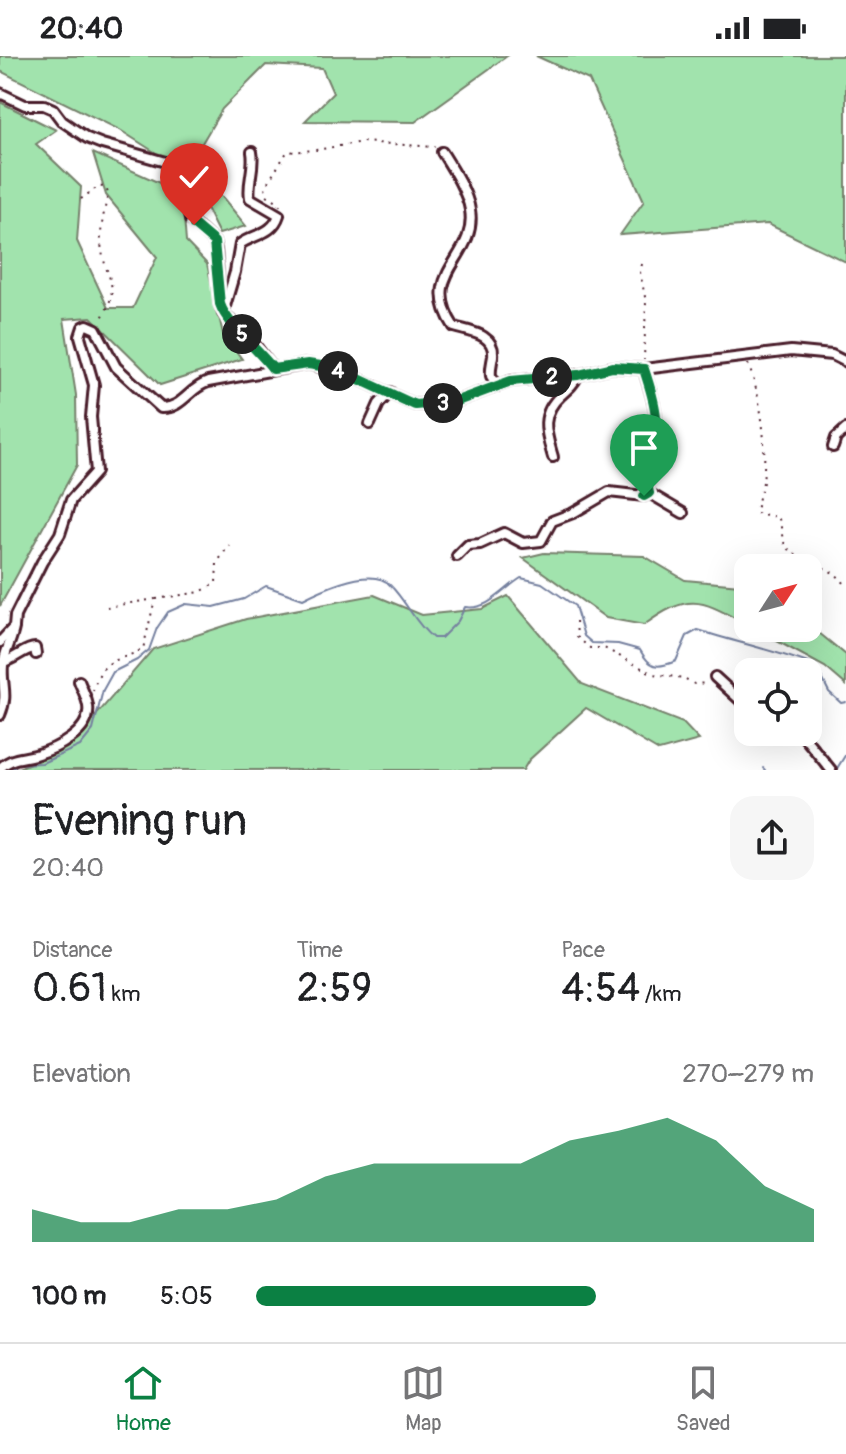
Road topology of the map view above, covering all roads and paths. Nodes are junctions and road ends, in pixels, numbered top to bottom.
1 (0, 93) edge
2 (252, 152) dead end
3 (442, 152) joint
4 (81, 199) dead end
5 (279, 215) junction
6 (642, 264) dead end
7 (223, 313) junction
8 (96, 329) junction
9 (745, 355) junction
10 (846, 362) edge
11 (273, 369) junction
12 (644, 369) junction
13 (578, 375) junction
14 (497, 385) junction
15 (390, 392) junction
16 (370, 424) dead end
17 (846, 429) edge
18 (833, 447) dead end
19 (553, 457) dead end
20 (649, 493) junction
21 (683, 513) dead end
22 (229, 545) dead end
23 (457, 556) dead end
24 (846, 586) edge
25 (155, 599) junction
26 (107, 607) dead end
27 (576, 621) dead end
28 (14, 627) junction
29 (0, 642) edge
30 (36, 654) dead end
31 (3, 662) junction
32 (715, 677) joint
33 (79, 681) dead end
34 (734, 694) edge
35 (89, 708) junction
36 (0, 715) edge
37 (811, 746) edge
38 (0, 768) edge
39 (830, 769) edge

1 - 7 street
2 - 5 street
3 - 5 path
3 - 14 street
4 - 8 path
5 - 7 street
6 - 12 path
7 - 11 street
8 - 11 street
8 - 28 street
9 - 10 street
9 - 12 street
9 - 24 path
11 - 15 street
12 - 13 street
12 - 20 street
13 - 14 street
13 - 19 street
14 - 15 street
15 - 16 street
17 - 18 street
20 - 21 street
20 - 23 street
22 - 25 path
25 - 26 path
25 - 35 path
27 - 32 path
28 - 29 street
28 - 31 street
30 - 31 street
31 - 36 street
32 - 34 street
33 - 35 street
35 - 38 street
37 - 39 street

